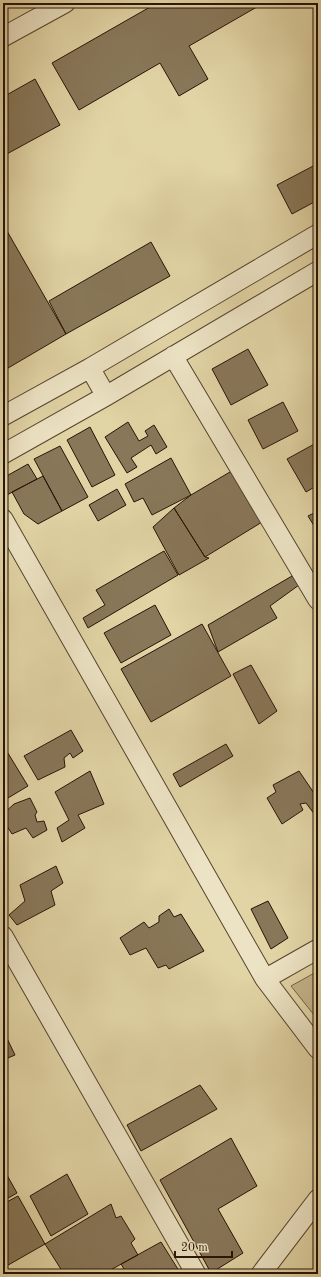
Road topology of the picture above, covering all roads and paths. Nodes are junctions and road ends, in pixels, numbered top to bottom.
1 (65, 3) edge
2 (3, 37) edge
3 (318, 234) edge
4 (318, 271) edge
5 (173, 356) junction
6 (90, 368) junction
7 (106, 396) junction
8 (3, 416) edge
9 (3, 454) edge
10 (3, 519) edge
11 (318, 600) edge
12 (3, 936) edge
13 (318, 949) edge
14 (265, 979) junction
15 (318, 1049) edge
16 (318, 1199) edge
17 (196, 1274) edge
18 (261, 1274) edge

1 - 2 street
3 - 6 street
4 - 5 street
5 - 7 street
5 - 11 street
6 - 7 street
6 - 8 street
7 - 9 street
10 - 14 street
12 - 17 street
13 - 14 street
14 - 15 street
16 - 18 street

